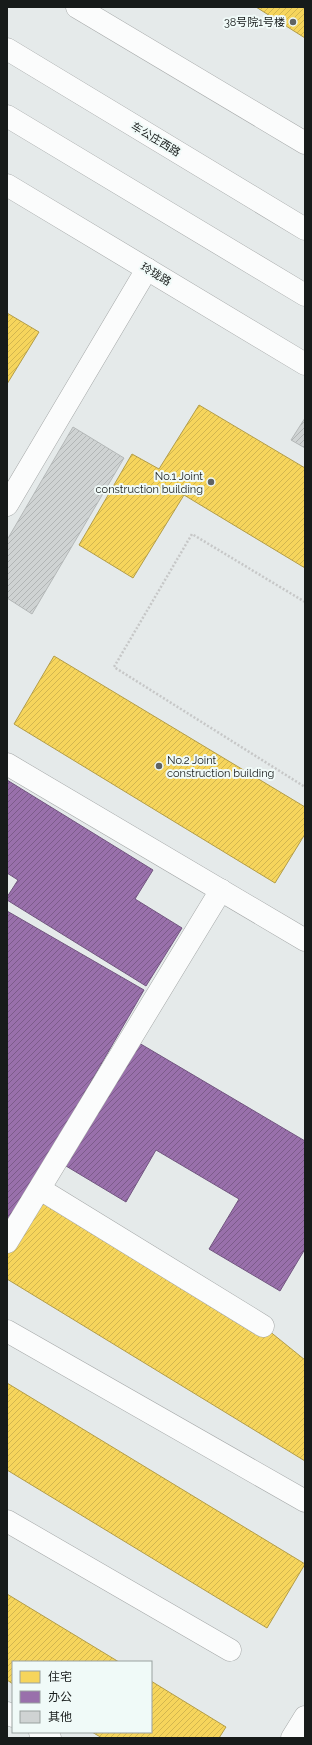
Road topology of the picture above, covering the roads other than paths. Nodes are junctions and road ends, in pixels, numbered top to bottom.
1 (77, 7) edge
2 (7, 49) edge
3 (7, 116) edge
4 (305, 143) edge
5 (7, 185) edge
6 (305, 229) edge
7 (147, 269) junction
8 (305, 294) edge
9 (305, 364) edge
10 (7, 505) edge
11 (7, 764) edge
12 (221, 890) junction
13 (305, 940) edge
14 (40, 1189) junction
15 (7, 1242) edge
16 (263, 1326) dead end
17 (7, 1331) edge
18 (305, 1502) edge
19 (7, 1521) edge
20 (230, 1650) dead end
21 (305, 1716) edge
22 (292, 1738) edge

1 - 4 street
2 - 6 street, 车公庄西路
3 - 8 street
5 - 7 street, 玲珑路
7 - 9 street, 玲珑路
7 - 10 street
11 - 12 street
12 - 13 street
12 - 14 street
14 - 15 street
14 - 16 street
17 - 18 street
19 - 20 street
21 - 22 street

